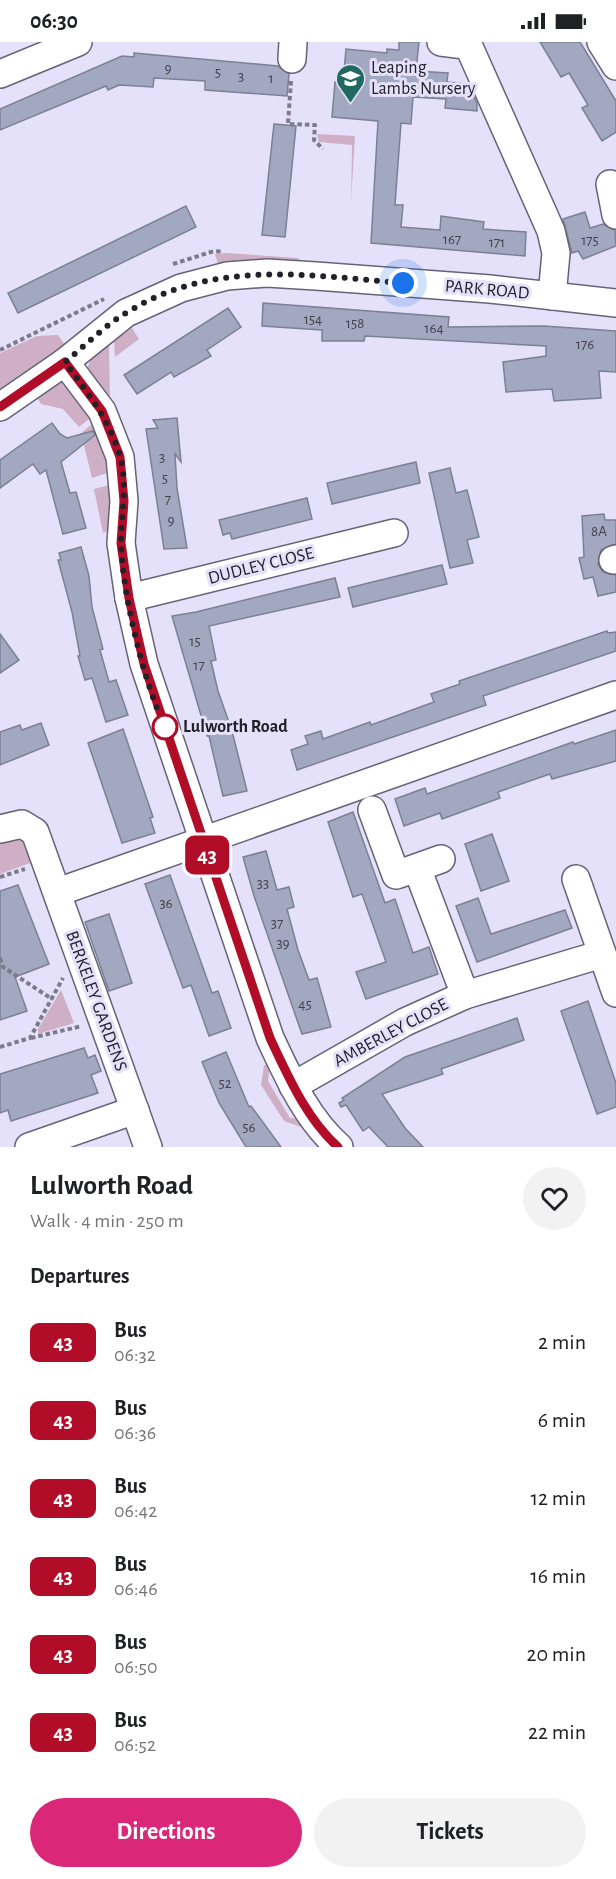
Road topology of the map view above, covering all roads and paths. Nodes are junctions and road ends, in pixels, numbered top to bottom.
1 (441, 42) edge
2 (601, 42) edge
3 (65, 44) edge
4 (292, 50) edge
5 (616, 66) edge
6 (0, 75) edge
7 (323, 149) dead end
8 (610, 184) dead end
9 (616, 215) edge
10 (552, 296) junction
11 (616, 303) edge
12 (65, 362) junction
13 (0, 407) edge
14 (394, 533) dead end
15 (129, 598) junction
16 (616, 695) edge
17 (372, 810) dead end
18 (0, 829) edge
19 (202, 840) junction
20 (576, 879) dead end
21 (58, 892) junction
22 (78, 950) junction
23 (602, 954) junction
24 (0, 958) edge
25 (2, 967) edge
26 (616, 993) edge
27 (465, 996) junction
28 (52, 999) junction
29 (104, 1021) junction
30 (30, 1038) junction
31 (0, 1047) edge
32 (293, 1086) junction
33 (135, 1110) junction
34 (29, 1147) edge
35 (148, 1147) edge
36 (339, 1147) edge

1 - 10 street
2 - 5 street
3 - 6 street
4 - 7 path
8 - 9 street
10 - 11 street, PARK ROAD
10 - 12 street, PARK ROAD
12 - 13 street, PARK ROAD
12 - 15 street
14 - 15 street, DUDLEY CLOSE
15 - 19 street
16 - 19 street
17 - 27 street
18 - 21 street, BERKELEY GARDENS
19 - 21 street
19 - 32 street
20 - 23 street
21 - 22 street, BERKELEY GARDENS
22 - 28 path
22 - 29 street, BERKELEY GARDENS
23 - 26 street
23 - 27 street, AMBERLEY CLOSE
24 - 25 path
25 - 28 path
27 - 32 street, AMBERLEY CLOSE
28 - 30 path
29 - 30 path
29 - 33 street, BERKELEY GARDENS
30 - 31 path
32 - 36 street
33 - 34 street
33 - 35 street, BERKELEY GARDENS

